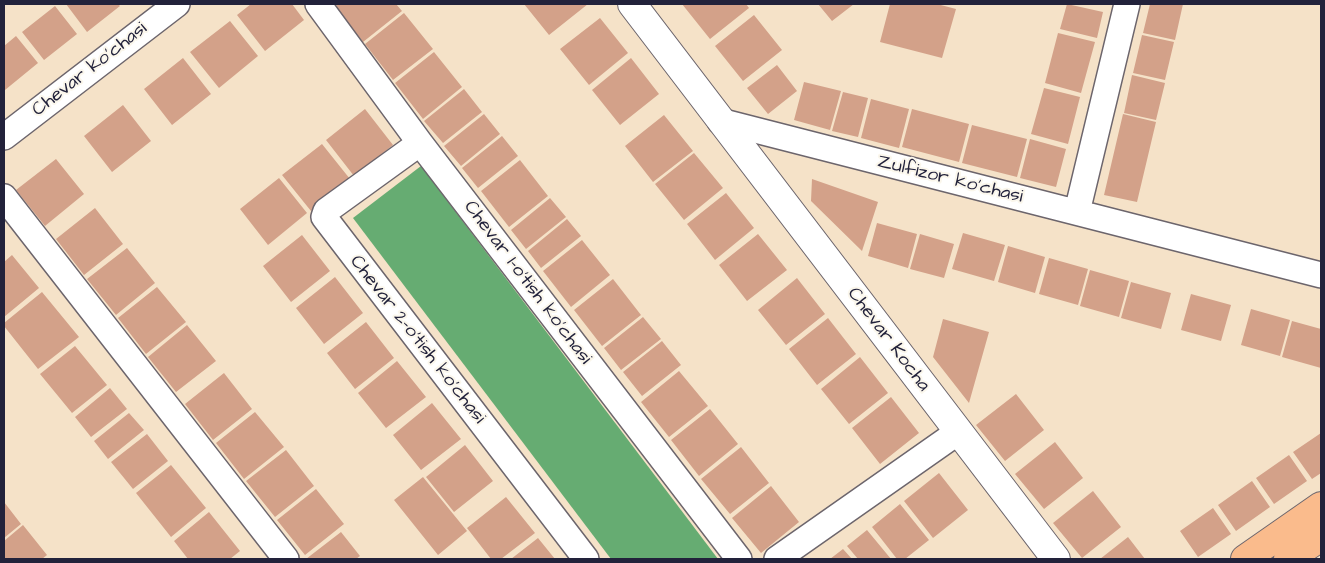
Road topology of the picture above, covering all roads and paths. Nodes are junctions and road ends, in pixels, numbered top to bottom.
1 (177, 4) edge
2 (318, 4) edge
3 (632, 4) edge
4 (1127, 4) edge
5 (720, 121) junction
6 (4, 137) edge
7 (420, 143) junction
8 (4, 197) edge
9 (1077, 212) junction
10 (1321, 276) edge
11 (958, 432) junction
12 (1321, 506) edge
13 (1321, 536) edge
14 (286, 559) edge
15 (586, 559) edge
16 (739, 559) edge
17 (777, 559) edge
18 (1056, 559) edge
19 (1245, 559) edge
20 (1288, 559) edge

1 - 6 street, Chevar ko'chasi
2 - 7 street, Chevar 1-o'tish ko'chasi
3 - 5 street
4 - 9 street
5 - 9 street, Zulfizor ko'chasi
5 - 11 street, Chevar Kocha
7 - 15 street, Chevar 2-o'tish ko'chasi
7 - 16 street, Chevar 1-o'tish ko'chasi
8 - 14 street
9 - 10 street, Zulfizor ko'chasi
11 - 17 street
11 - 18 street, Chevar Kocha
12 - 19 main road
13 - 20 main road

